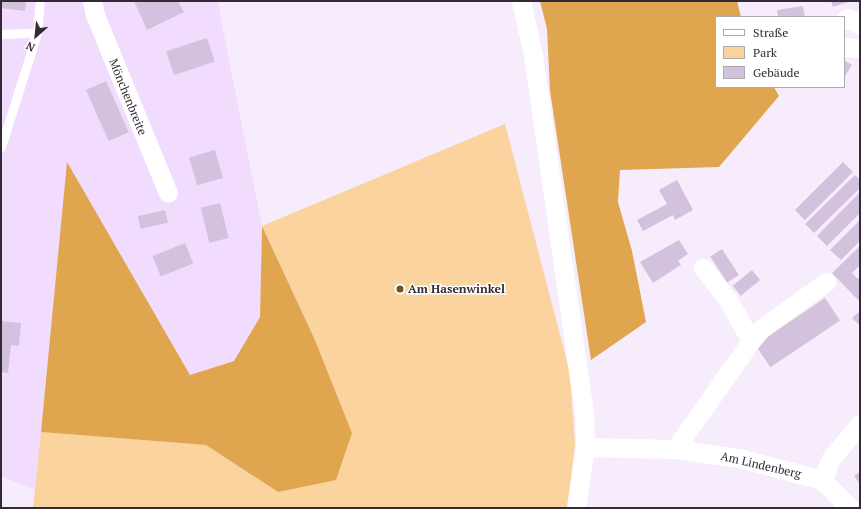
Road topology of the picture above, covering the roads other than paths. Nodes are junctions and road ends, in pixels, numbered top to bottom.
1 (40, 1) edge
2 (92, 1) edge
3 (521, 1) edge
4 (845, 20) edge
5 (860, 25) edge
6 (37, 33) junction
7 (1, 34) edge
8 (845, 47) edge
9 (860, 48) edge
10 (1, 147) edge
11 (168, 193) dead end
12 (703, 268) dead end
13 (826, 282) dead end
14 (751, 340) junction
15 (860, 424) edge
16 (585, 447) junction
17 (675, 449) junction
18 (822, 480) junction
19 (576, 508) edge
20 (850, 508) edge

1 - 6 lane
2 - 11 street, Mönchenbreite
3 - 16 street
4 - 5 street
6 - 7 lane
6 - 10 lane
8 - 9 street
12 - 14 street
13 - 14 street
14 - 17 street
15 - 18 street
16 - 17 street, Am Lindenberg
16 - 19 street
17 - 18 street, Am Lindenberg
18 - 20 street

